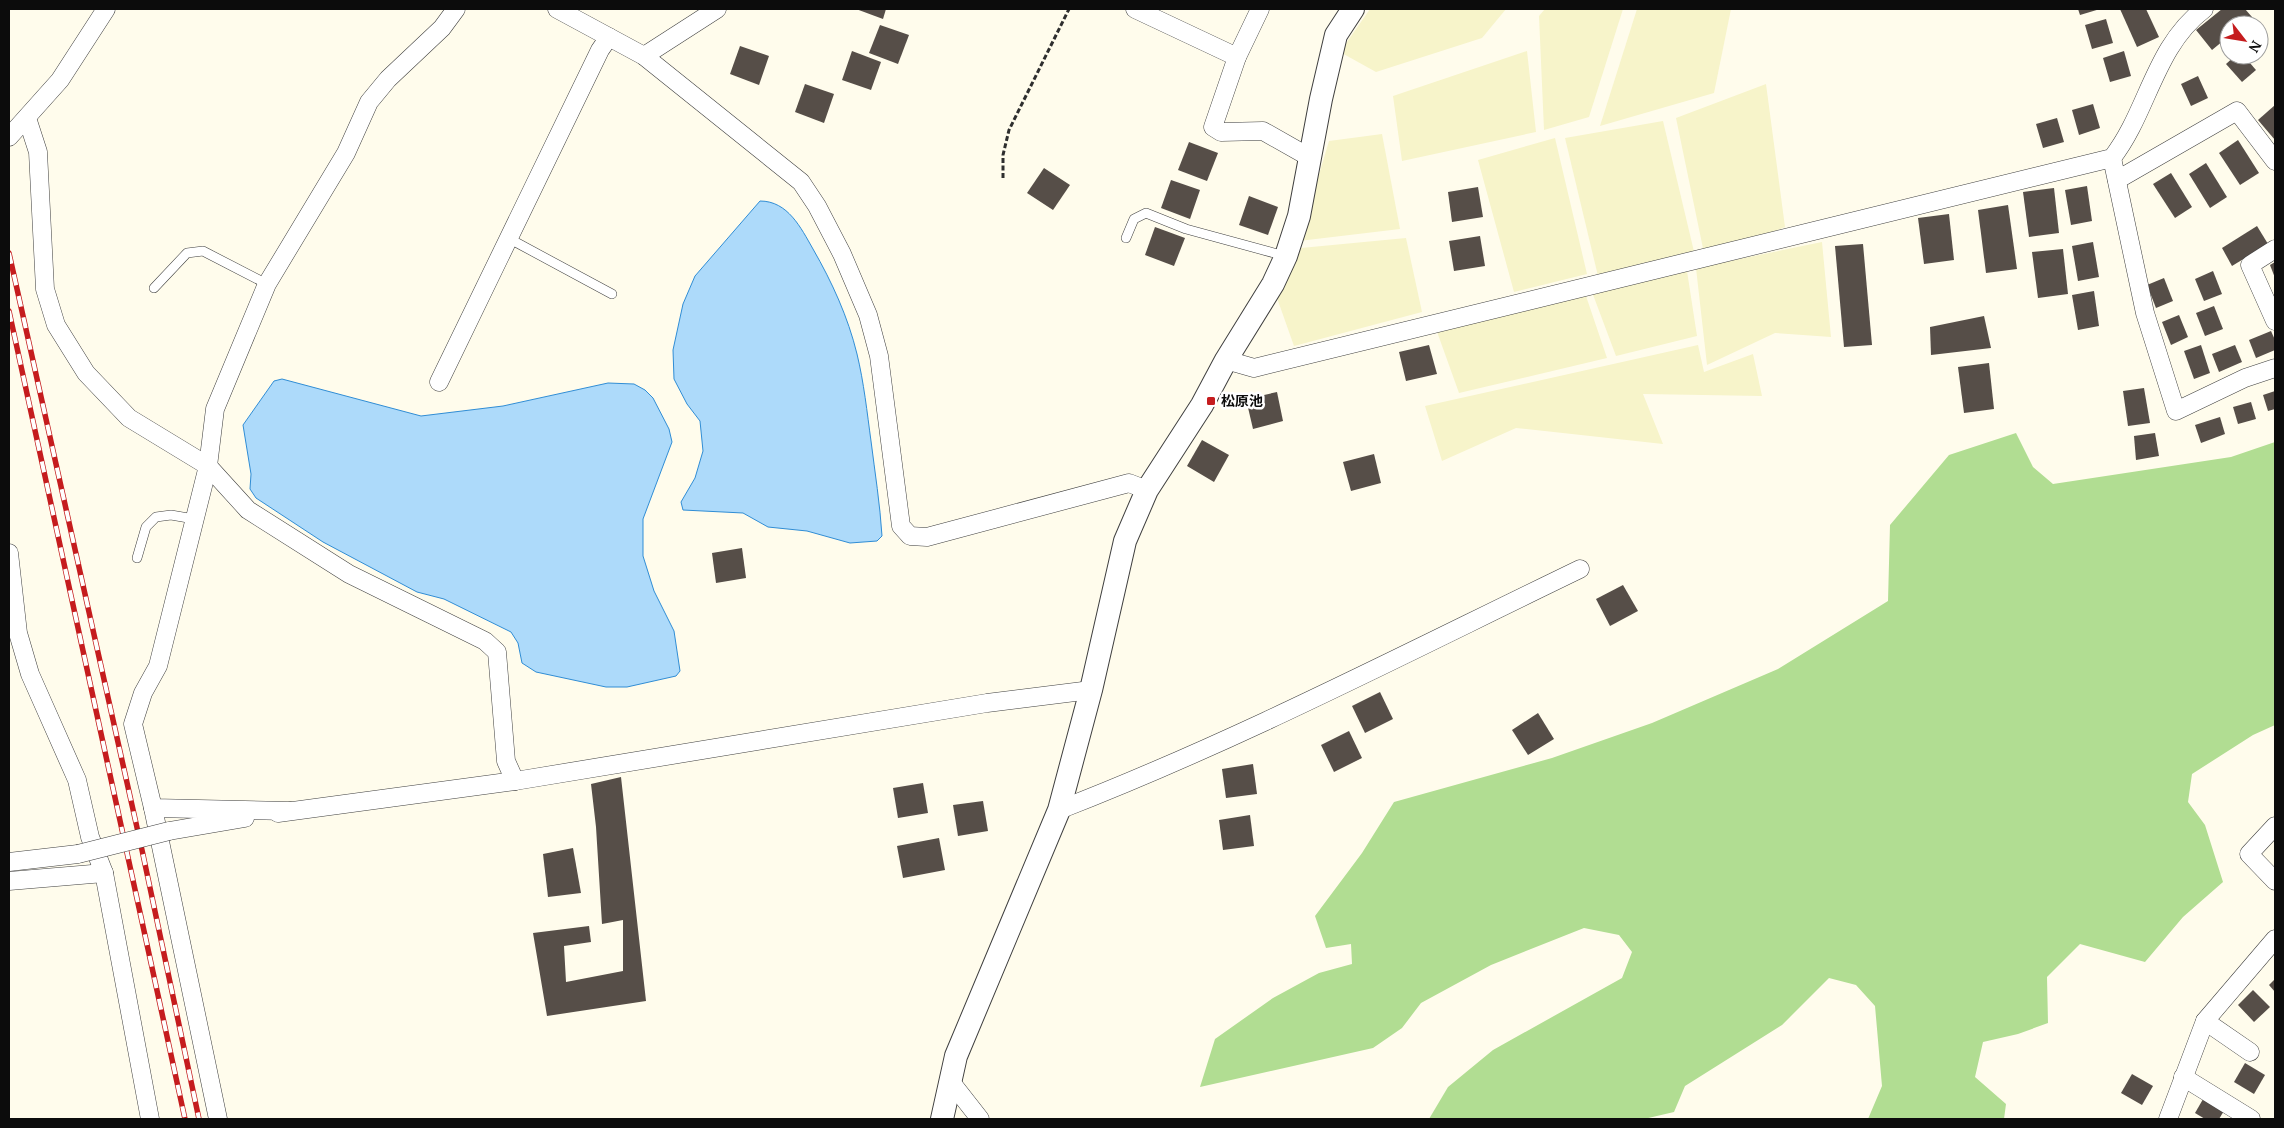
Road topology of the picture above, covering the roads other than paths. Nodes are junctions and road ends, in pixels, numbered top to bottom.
1 (106, 9) edge
2 (456, 9) edge
3 (557, 9) edge
4 (716, 9) edge
5 (1135, 9) edge
6 (1260, 9) edge
7 (1352, 9) edge
8 (2204, 9) edge
9 (609, 37) junction
10 (644, 56) junction
11 (1237, 57) junction
12 (27, 118) junction
13 (9, 137) edge
14 (1310, 157) junction
15 (2112, 158) junction
16 (2275, 162) edge
17 (2117, 180) junction
18 (508, 238) junction
19 (1126, 238) dead end
20 (2275, 249) edge
21 (1286, 256) junction
22 (267, 284) junction
23 (154, 288) dead end
24 (612, 294) dead end
25 (2275, 321) edge
26 (1226, 360) junction
27 (2275, 368) edge
28 (439, 382) dead end
29 (208, 466) junction
30 (1147, 490) junction
31 (194, 519) junction
32 (9, 553) edge
33 (137, 558) dead end
34 (1580, 569) dead end
35 (1091, 690) junction
36 (516, 782) junction
37 (153, 808) junction
38 (1059, 810) junction
39 (290, 811) junction
40 (2275, 826) edge
41 (9, 862) edge
42 (104, 873) junction
43 (9, 881) edge
44 (2275, 881) edge
45 (2275, 938) edge
46 (2204, 1021) junction
47 (2250, 1052) dead end
48 (2183, 1077) junction
49 (951, 1082) junction
50 (150, 1119) edge
51 (218, 1119) edge
52 (942, 1119) edge
53 (980, 1119) edge
54 (2168, 1119) edge
55 (2251, 1119) edge

1 - 12 street
2 - 22 street
3 - 9 street
4 - 10 street
5 - 11 street
6 - 11 street
7 - 14 street
8 - 15 street
9 - 10 street
9 - 18 street
10 - 30 street
11 - 14 street
12 - 13 street
12 - 29 street
14 - 21 street
15 - 17 street
15 - 26 street
16 - 17 street
17 - 27 street
18 - 24 lane
18 - 28 street
19 - 21 lane
20 - 25 street
21 - 26 street
22 - 23 lane
22 - 29 street
26 - 30 street
29 - 31 street
29 - 36 street
30 - 35 street
31 - 33 lane
31 - 37 street
32 - 42 street
34 - 38 street
35 - 36 street
35 - 38 street
36 - 39 street
37 - 39 street
37 - 51 street
38 - 49 street
39 - 41 street, bridge
40 - 44 street
42 - 43 street
42 - 50 street
45 - 46 street
46 - 47 street
46 - 48 street
48 - 54 street
48 - 55 street
49 - 52 street
49 - 53 street

